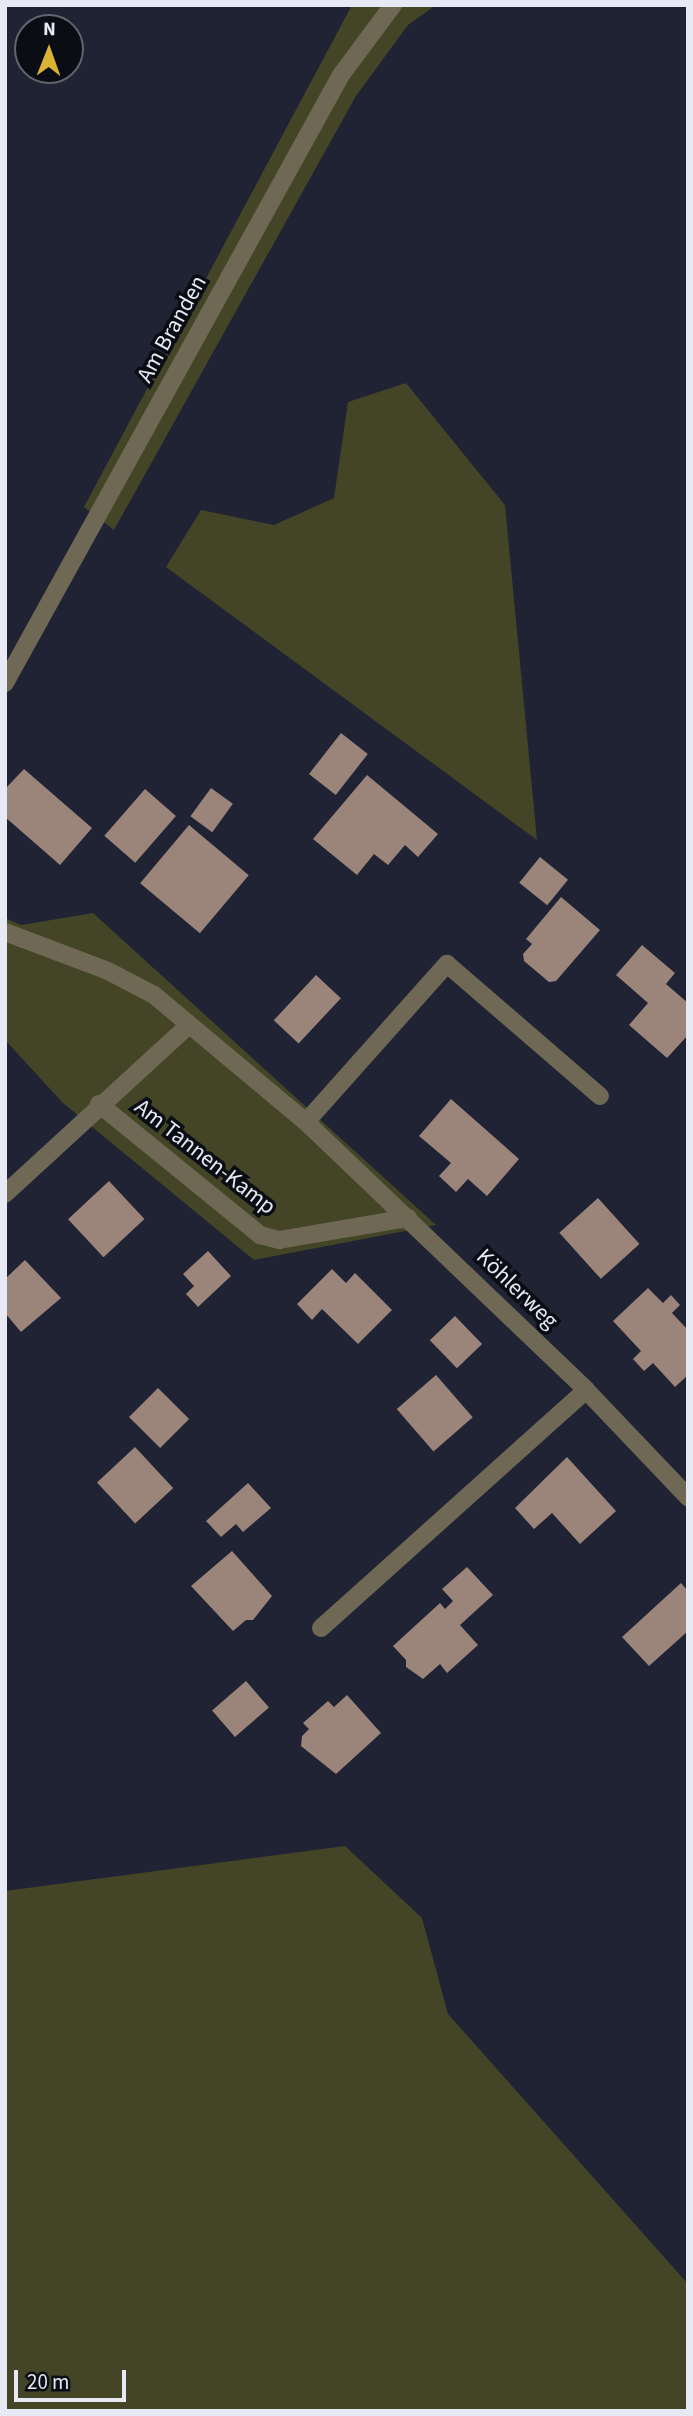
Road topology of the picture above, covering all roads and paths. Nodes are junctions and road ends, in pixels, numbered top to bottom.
1 (393, 5) edge
2 (5, 683) edge
3 (5, 932) edge
4 (189, 1025) junction
5 (600, 1096) dead end
6 (99, 1104) junction
7 (306, 1122) junction
8 (5, 1194) edge
9 (408, 1218) junction
10 (586, 1390) junction
11 (688, 1497) edge
12 (321, 1628) dead end

1 - 2 street, Am Branden
3 - 4 street, Köhlerweg
4 - 6 street, Am Tannen-Kamp
4 - 7 street, Köhlerweg
5 - 7 street
6 - 8 street, Am Tannen-Kamp
6 - 9 street, Am Tannen-Kamp
7 - 9 street, Köhlerweg
9 - 10 street, Köhlerweg
10 - 11 street, Köhlerweg
10 - 12 street

